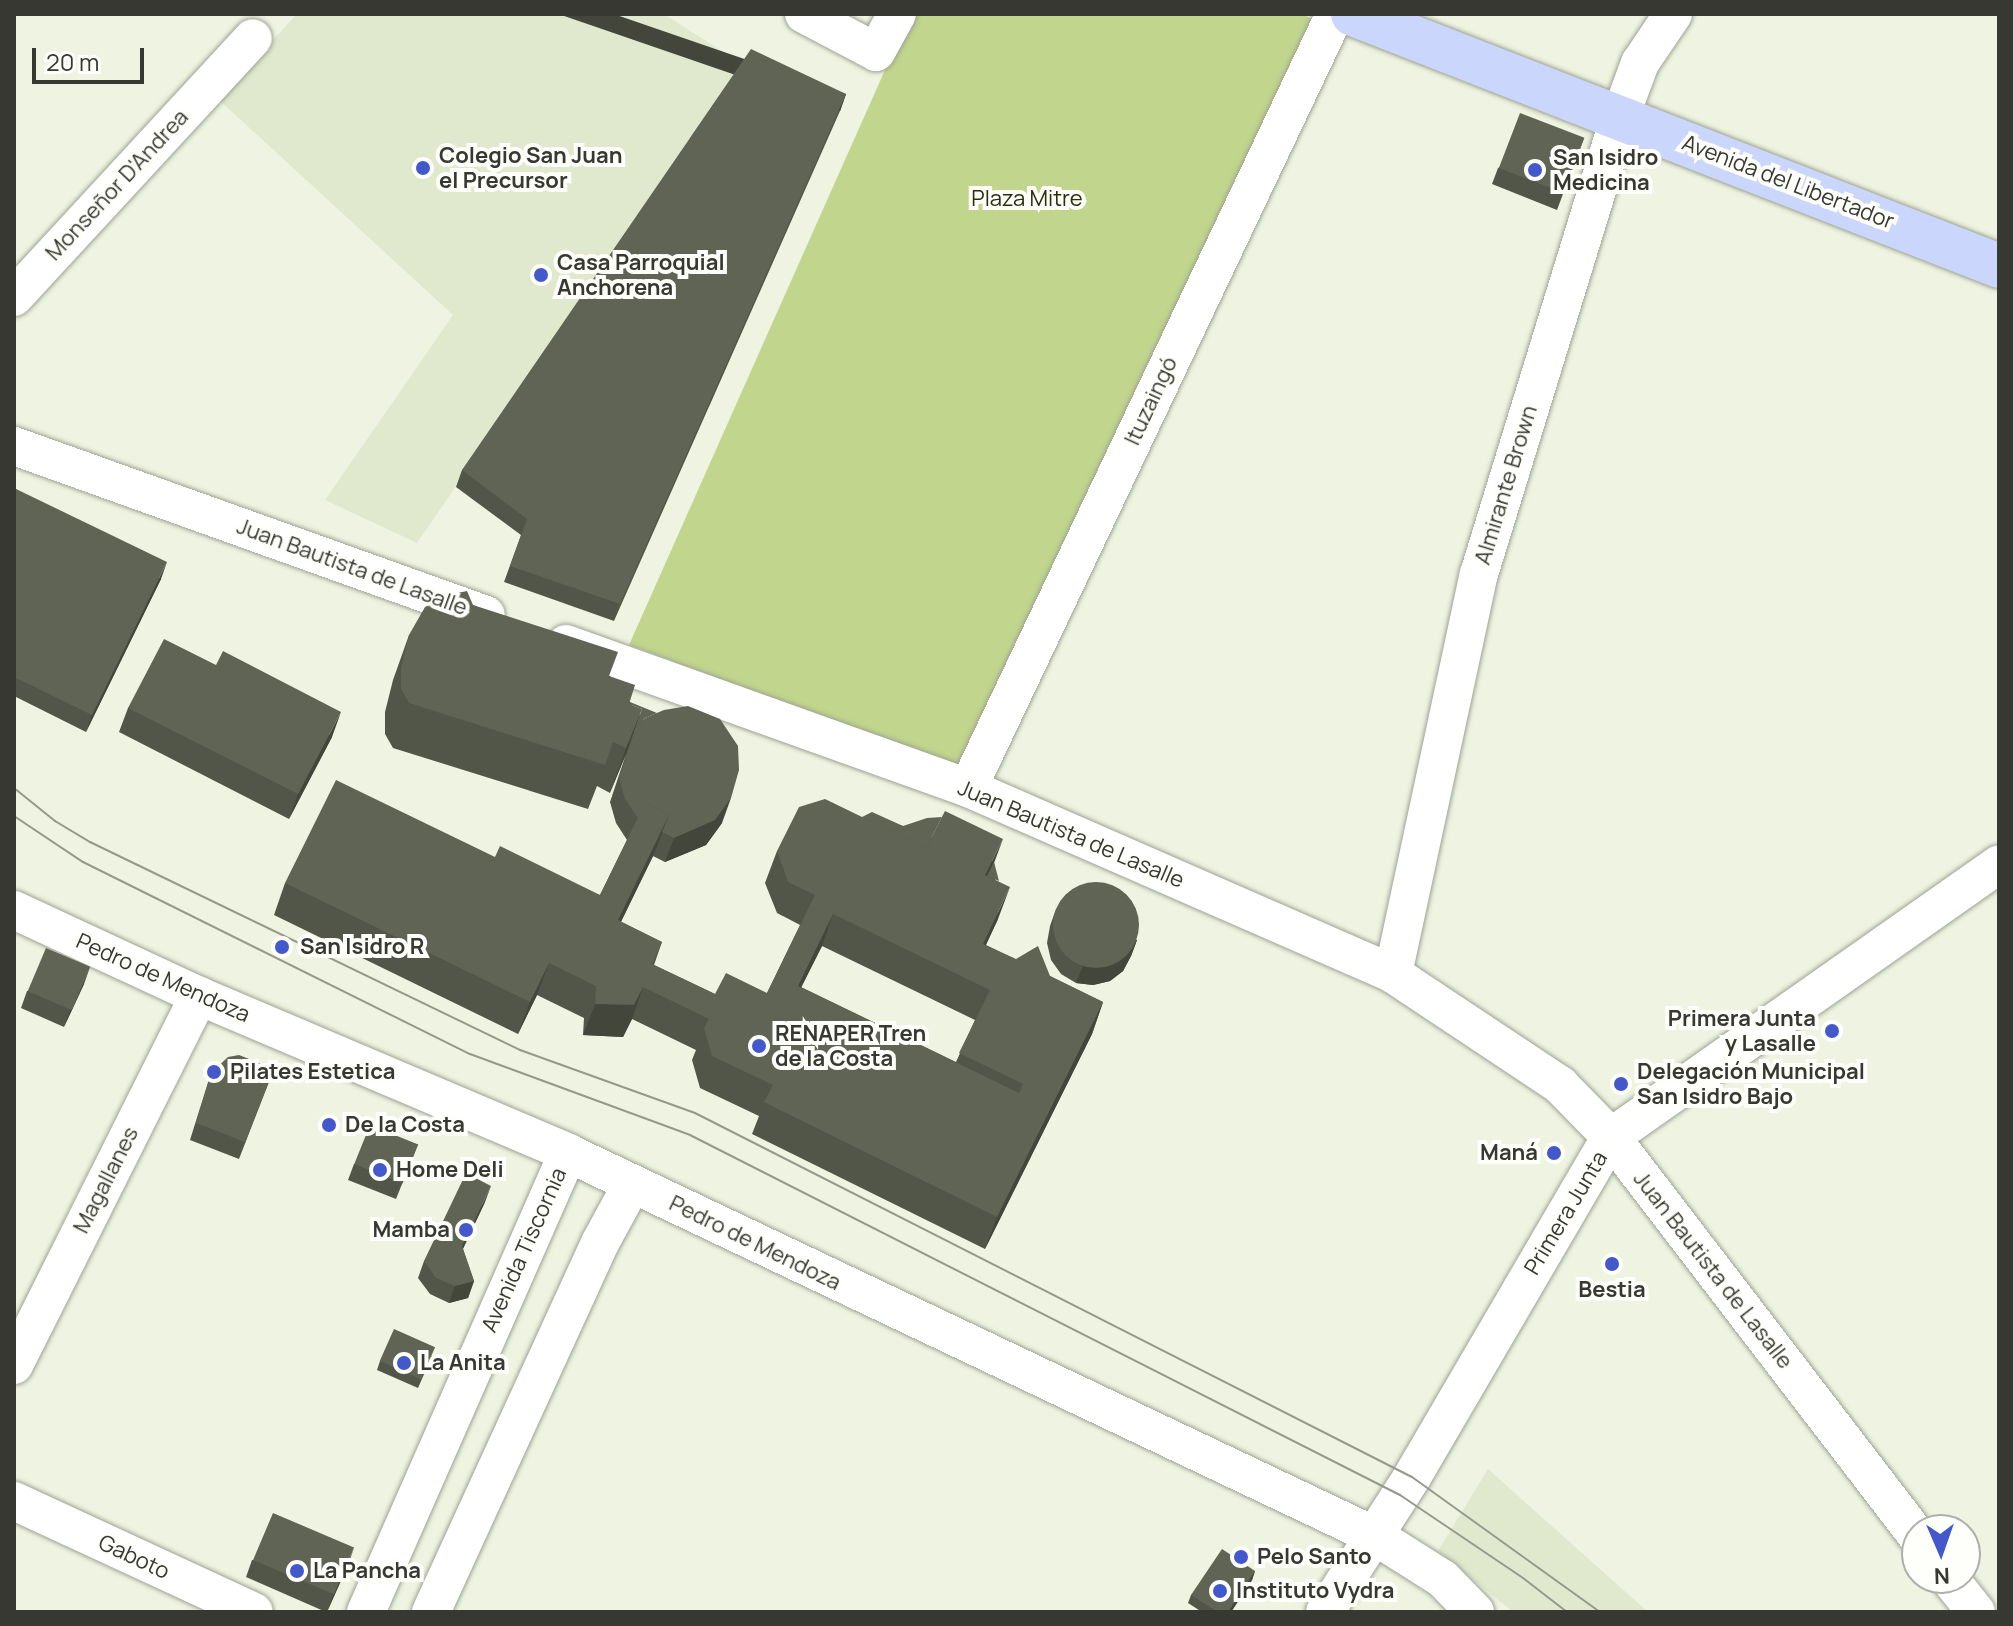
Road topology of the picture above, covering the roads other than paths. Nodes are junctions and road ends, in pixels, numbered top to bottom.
1 (804, 14) edge
2 (897, 14) edge
3 (1335, 14) edge
4 (1353, 14) edge
5 (1673, 14) edge
6 (253, 38) dead end
7 (1620, 117) junction
8 (1997, 260) edge
9 (14, 297) edge
10 (14, 446) edge
11 (968, 788) junction
12 (1999, 864) edge
13 (14, 910) edge
14 (1393, 974) junction
15 (199, 996) junction
16 (1611, 1137) junction
17 (568, 1153) junction
18 (632, 1184) junction
19 (14, 1365) edge
20 (14, 1501) edge
21 (1901, 1515) edge
22 (1375, 1536) junction
23 (1962, 1594) edge
24 (254, 1612) edge
25 (366, 1612) edge
26 (431, 1612) edge
27 (1325, 1612) edge
28 (1475, 1612) edge
29 (1976, 1612) edge

1 - 2 street
3 - 11 street, Ituzaingó
4 - 7 main road, Avenida del Libertador
5 - 7 street, Almirante Brown
6 - 9 street, Monseñor D'Andrea
7 - 8 main road, Avenida del Libertador
7 - 14 street, Almirante Brown
10 - 11 street, Juan Bautista de Lasalle
11 - 14 street, Juan Bautista de Lasalle
12 - 16 street, Primera Junta
13 - 15 street, Pedro de Mendoza
14 - 16 street, Juan Bautista de Lasalle
15 - 17 street, Pedro de Mendoza
15 - 19 street, Magallanes
16 - 21 street, Juan Bautista de Lasalle
16 - 22 street, Primera Junta
17 - 18 street, Pedro de Mendoza
17 - 25 street, Avenida Tiscornia
18 - 22 street, Pedro de Mendoza
18 - 26 street
20 - 24 street, Gaboto
22 - 27 street, Primera Junta
22 - 28 street, Pedro de Mendoza
23 - 29 street

